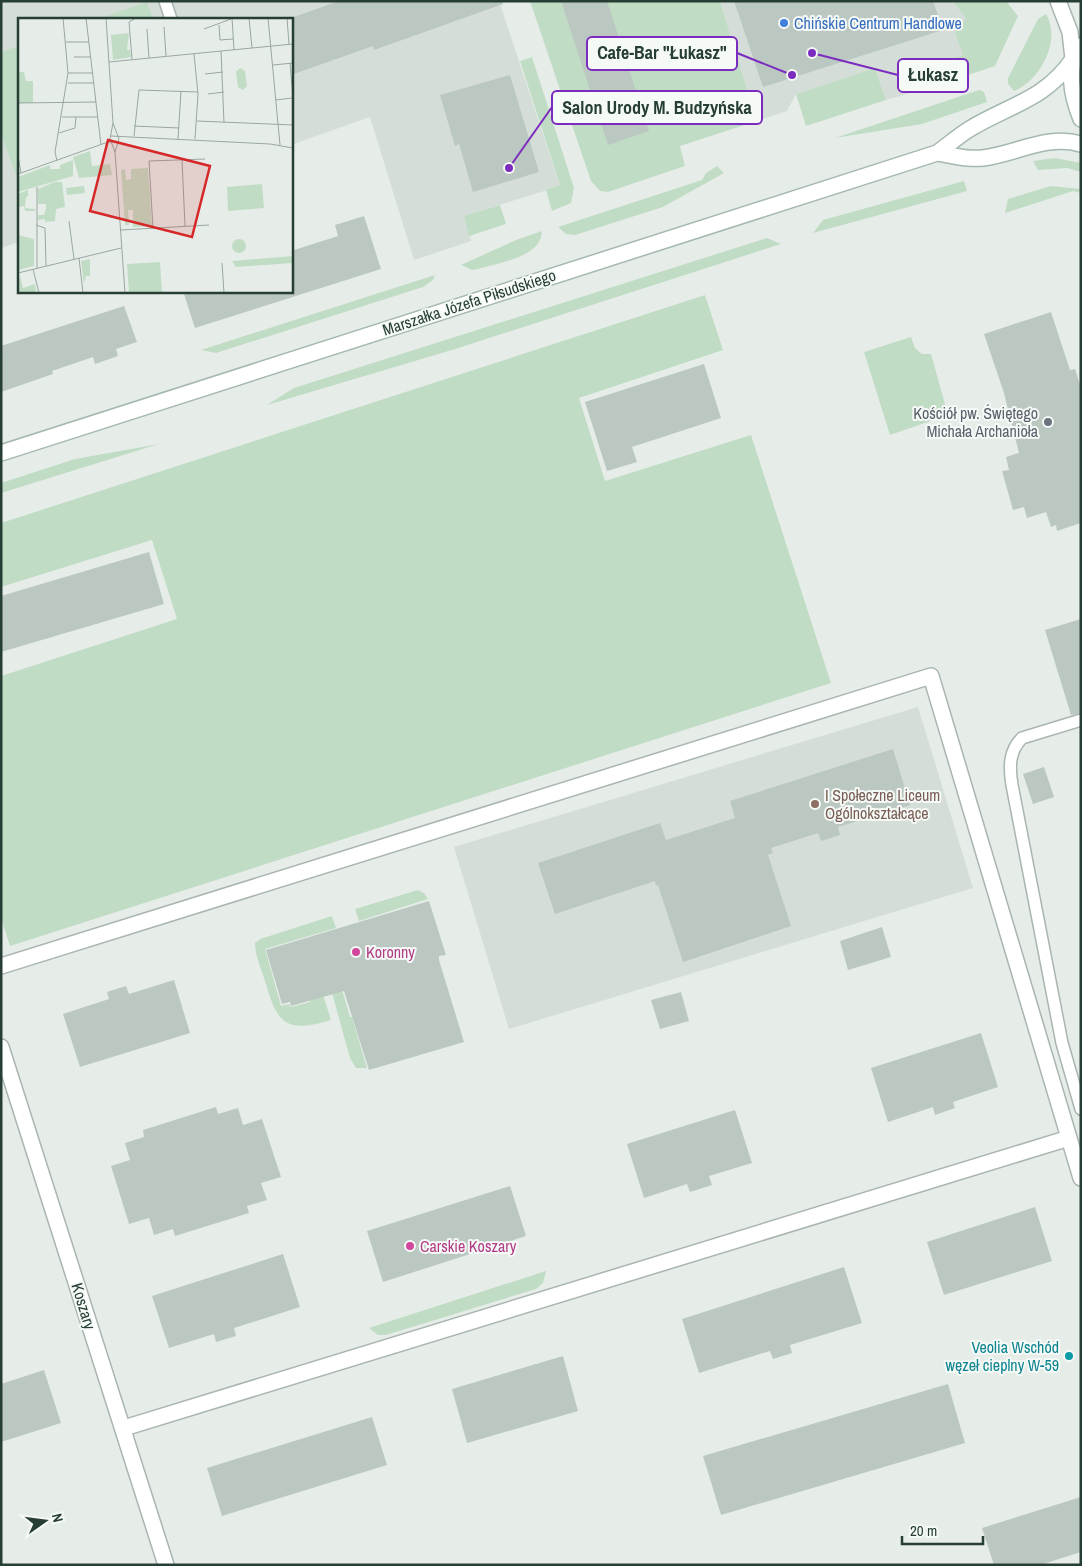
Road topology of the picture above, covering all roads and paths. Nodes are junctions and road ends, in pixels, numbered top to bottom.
1 (164, 1) edge
2 (1058, 1) edge
3 (171, 18) edge
4 (1077, 52) edge
5 (1077, 96) edge
6 (1081, 119) edge
7 (1081, 144) edge
8 (937, 153) junction
9 (1, 453) edge
10 (1081, 720) edge
11 (1, 966) edge
12 (1, 1047) edge
13 (5, 1069) edge
14 (1081, 1109) edge
15 (1069, 1138) junction
16 (1081, 1178) edge
17 (124, 1428) junction
18 (166, 1565) edge

1 - 3 lane
2 - 4 street
4 - 5 street
4 - 8 street, Marszałka Józefa Piłsudskiego
5 - 6 street
7 - 8 street, Marszałka Józefa Piłsudskiego
8 - 9 street, Marszałka Józefa Piłsudskiego
10 - 14 lane
11 - 15 street
12 - 13 street, Koszary
13 - 17 street, Koszary
15 - 16 street
15 - 17 street
17 - 18 street, Koszary

